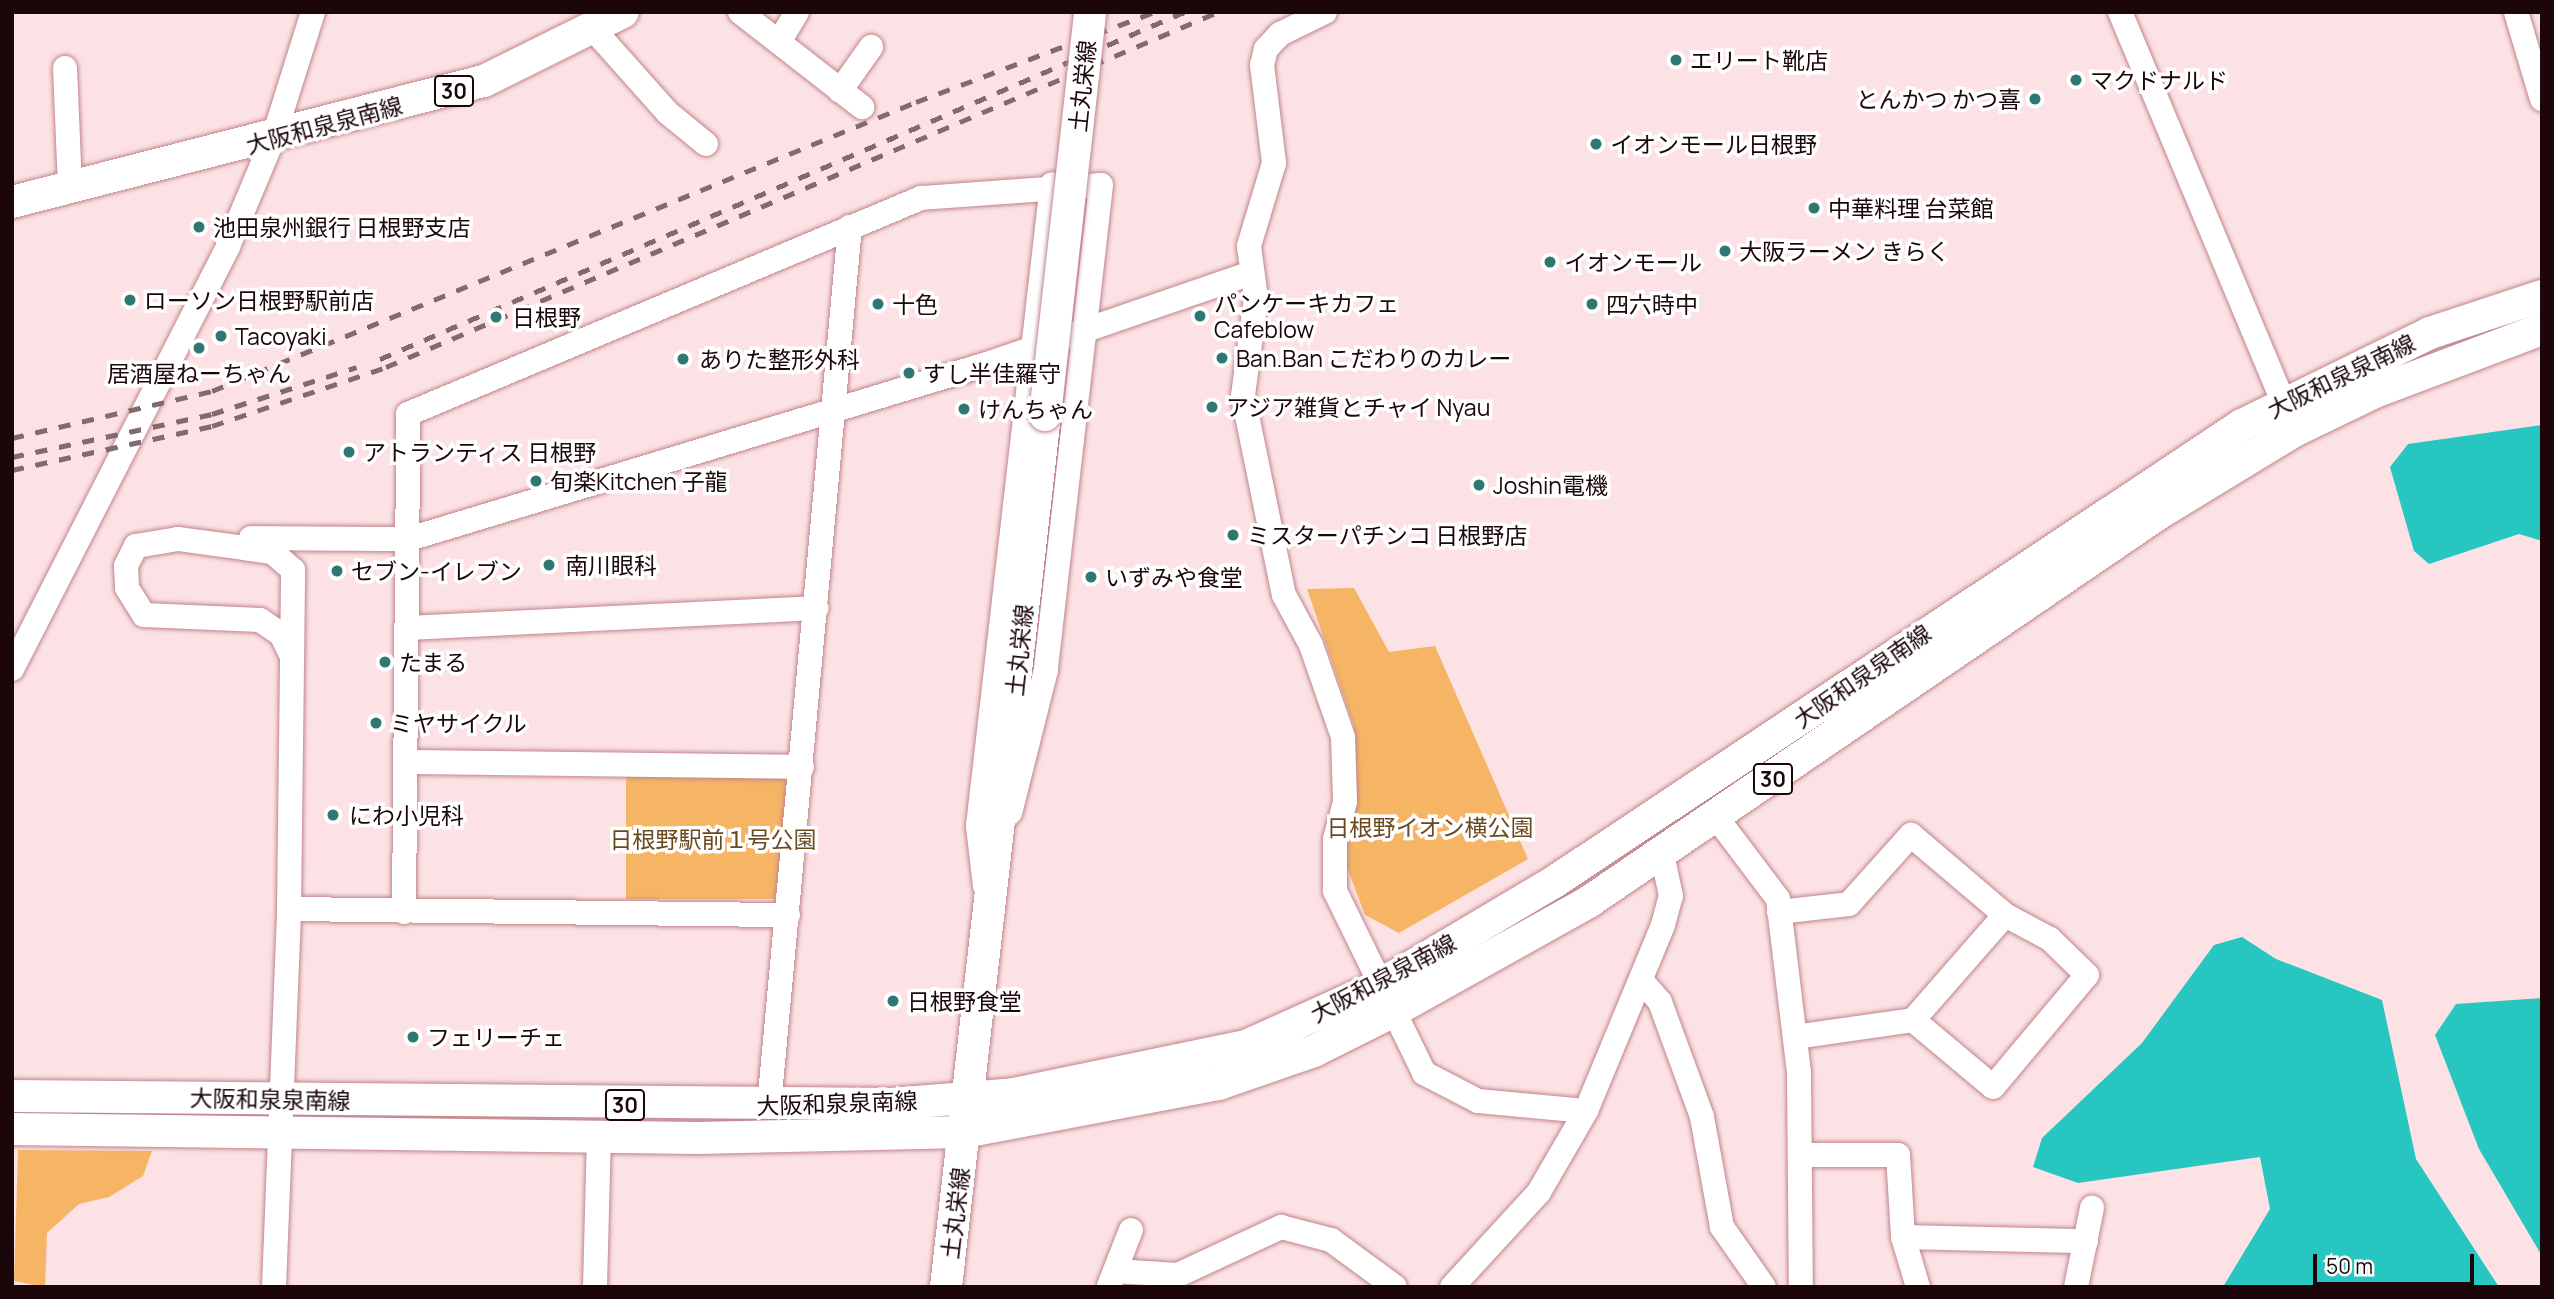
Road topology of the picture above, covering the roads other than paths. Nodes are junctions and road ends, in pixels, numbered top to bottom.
1 (313, 12) edge
2 (623, 12) edge
3 (740, 12) edge
4 (797, 12) edge
5 (1090, 12) edge
6 (1325, 12) edge
7 (2120, 12) edge
8 (2516, 12) edge
9 (594, 30) junction
10 (779, 42) junction
11 (2534, 46) edge
12 (871, 47) dead end
13 (65, 68) dead end
14 (840, 91) junction
15 (2542, 99) edge
16 (862, 107) dead end
17 (273, 139) junction
18 (706, 144) dead end
19 (1052, 184) junction
20 (70, 188) junction
21 (12, 202) edge
22 (850, 227) junction
23 (1249, 274) junction
24 (2542, 296) edge
25 (1084, 327) junction
26 (2542, 329) edge
27 (1033, 346) junction
28 (2283, 402) junction
29 (835, 410) junction
30 (2296, 430) junction
31 (178, 539) junction
32 (410, 539) junction
33 (282, 557) junction
34 (817, 608) junction
35 (260, 620) junction
36 (409, 628) junction
37 (292, 657) junction
38 (12, 669) edge
39 (406, 762) junction
40 (802, 767) junction
41 (1717, 818) junction
42 (1662, 854) junction
43 (995, 864) junction
44 (289, 909) junction
45 (404, 912) junction
46 (1779, 912) junction
47 (989, 914) junction
48 (788, 915) junction
49 (2005, 915) junction
50 (1641, 980) junction
51 (1383, 1000) junction
52 (1913, 1020) junction
53 (1795, 1037) junction
54 (12, 1096) edge
55 (970, 1096) junction
56 (280, 1100) junction
57 (769, 1106) junction
58 (1586, 1111) junction
59 (12, 1129) edge
60 (279, 1132) junction
61 (964, 1132) junction
62 (599, 1136) junction
63 (1800, 1155) junction
64 (2092, 1208) dead end
65 (1131, 1230) dead end
66 (1903, 1237) junction
67 (2086, 1241) junction
68 (1112, 1279) edge
69 (274, 1287) edge
70 (595, 1287) edge
71 (946, 1287) edge
72 (1395, 1287) edge
73 (1452, 1287) edge
74 (1764, 1287) edge
75 (1801, 1287) edge
76 (1918, 1287) edge
77 (2076, 1287) edge

1 - 17 street
2 - 9 main road, 大阪和泉泉南線 / 30
3 - 10 street
4 - 10 street
5 - 43 main road, 土丸栄線, bridge
6 - 23 street
7 - 28 street
8 - 11 street
9 - 17 main road, 大阪和泉泉南線 / 30
9 - 18 street
10 - 14 street
11 - 15 street
12 - 14 street
13 - 20 street
14 - 16 street
17 - 20 main road, 大阪和泉泉南線 / 30
17 - 38 street
19 - 22 street
19 - 25 street
19 - 27 street
20 - 21 main road, 大阪和泉泉南線 / 30
22 - 29 street
22 - 32 street
23 - 25 street
23 - 51 street
24 - 28 main road, 大阪和泉泉南線 / 30
25 - 27 street
25 - 43 street
26 - 30 main road, 大阪和泉泉南線 / 30
27 - 29 street
27 - 47 street
28 - 30 street
28 - 51 main road, 大阪和泉泉南線 / 30
29 - 32 street
29 - 34 street
30 - 41 main road, 大阪和泉泉南線 / 30
31 - 32 street
31 - 33 street
31 - 35 street
32 - 36 street
33 - 35 street
33 - 37 street
34 - 36 street
34 - 40 street
35 - 37 street
36 - 39 street
37 - 44 street
39 - 40 street
39 - 45 street
40 - 48 street
41 - 42 main road, 大阪和泉泉南線 / 30
41 - 46 street
42 - 50 street
42 - 51 main road, 大阪和泉泉南線 / 30
43 - 47 main road, 土丸栄線
44 - 45 street
44 - 56 street
45 - 48 street
46 - 49 street
46 - 53 street
47 - 55 main road, 土丸栄線
48 - 57 street
49 - 52 street
49 - 52 street
50 - 58 street
50 - 74 street
51 - 55 main road, 大阪和泉泉南線 / 30
51 - 58 street
51 - 61 main road, 大阪和泉泉南線 / 30
52 - 53 street
53 - 63 street
54 - 56 main road, 大阪和泉泉南線 / 30
55 - 57 main road, 大阪和泉泉南線 / 30
55 - 61 main road, 土丸栄線
56 - 57 main road, 大阪和泉泉南線 / 30
56 - 60 street
58 - 73 street
59 - 60 main road, 大阪和泉泉南線 / 30
60 - 62 main road, 大阪和泉泉南線 / 30
60 - 69 street
61 - 62 main road, 大阪和泉泉南線 / 30
61 - 71 main road, 土丸栄線
62 - 70 street
63 - 66 street
63 - 75 street
64 - 67 street
65 - 68 street
66 - 67 street
66 - 76 street
67 - 77 street
68 - 72 street

